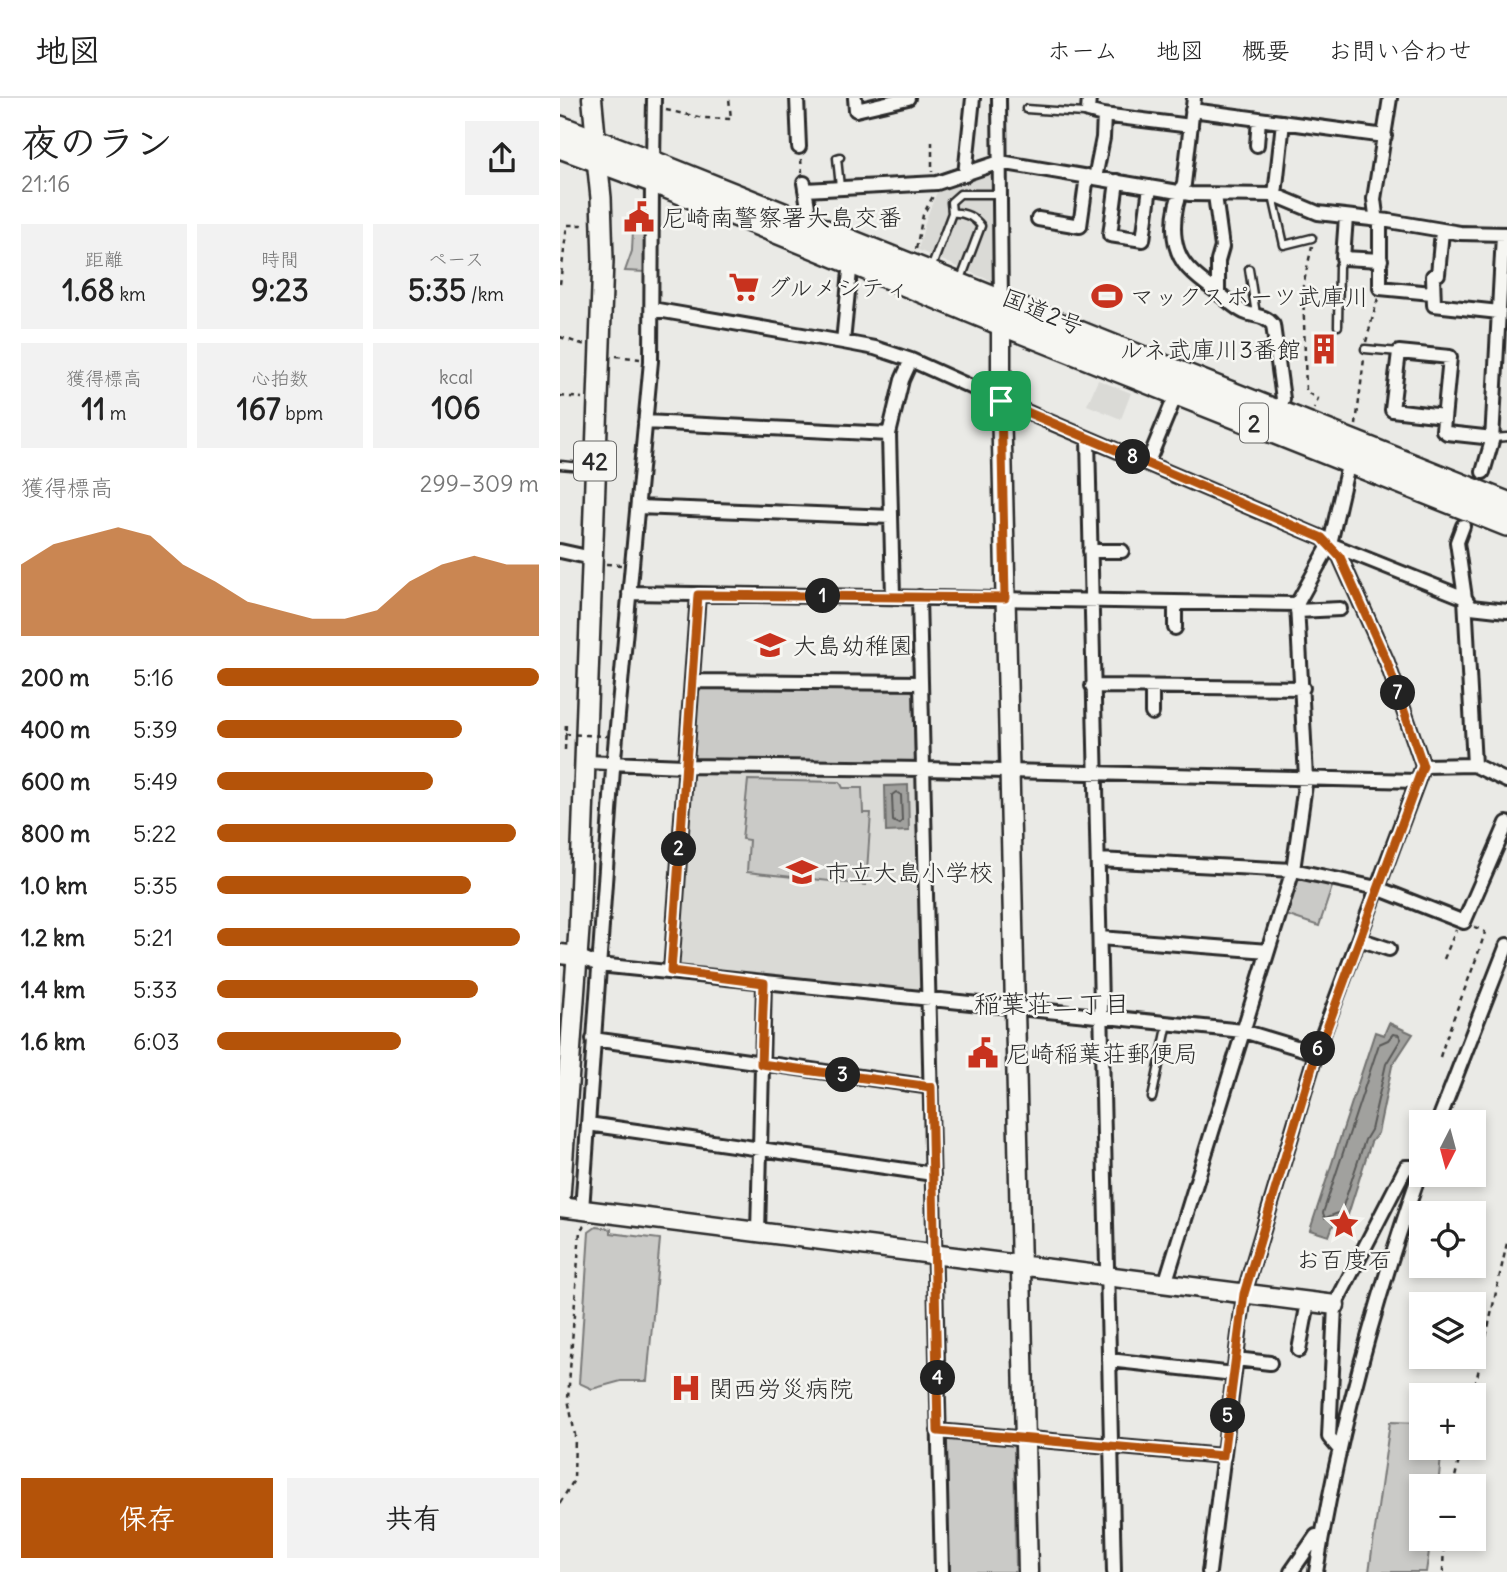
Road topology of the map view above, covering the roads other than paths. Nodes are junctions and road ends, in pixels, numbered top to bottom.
1 (592, 98) edge
2 (796, 98) edge
3 (855, 98) edge
4 (908, 98) edge
5 (973, 98) edge
6 (999, 98) edge
7 (1390, 98) edge
8 (654, 103) edge
9 (1089, 104) edge
10 (1193, 104) edge
11 (1026, 109) dead end
12 (1104, 115) junction
13 (1259, 119) junction
14 (1283, 122) junction
15 (1191, 125) junction
16 (560, 128) edge
17 (1385, 136) junction
18 (1257, 145) dead end
19 (560, 146) edge
20 (799, 147) road end
21 (597, 151) junction
22 (840, 157) dead end
23 (1000, 162) junction
24 (653, 172) junction
25 (965, 175) junction
26 (1091, 177) junction
27 (1117, 181) junction
28 (840, 187) junction
29 (1150, 187) junction
30 (1180, 192) junction
31 (1000, 194) junction
32 (1274, 194) junction
33 (1215, 195) junction
34 (952, 213) junction
35 (1346, 217) junction
36 (1038, 219) dead end
37 (1378, 220) junction
38 (802, 223) junction
39 (1442, 231) junction
40 (1505, 234) edge
41 (1312, 239) road end
42 (1342, 258) junction
43 (1381, 260) junction
44 (851, 261) junction
45 (1249, 269) dead end
46 (921, 270) junction
47 (958, 286) junction
48 (1218, 292) junction
49 (1432, 293) junction
50 (652, 309) junction
51 (1499, 312) junction
52 (1001, 313) junction
53 (1256, 314) junction
54 (1338, 326) dead end
55 (843, 342) junction
56 (1365, 349) dead end
57 (1399, 352) junction
58 (911, 360) junction
59 (1177, 392) junction
60 (1001, 401) junction
61 (1278, 413) junction
62 (1444, 416) junction
63 (645, 422) junction
64 (889, 434) junction
65 (1507, 437) edge
66 (1493, 438) junction
67 (1087, 439) junction
68 (1349, 461) junction
69 (1148, 462) junction
70 (560, 465) edge
71 (595, 469) junction
72 (1483, 472) dead end
73 (1507, 504) edge
74 (638, 508) junction
75 (891, 517) junction
76 (1507, 524) edge
77 (1463, 526) dead end
78 (1330, 544) junction
79 (560, 551) edge
80 (1090, 551) junction
81 (1122, 551) dead end
82 (598, 561) junction
83 (629, 593) junction
84 (698, 595) junction
85 (893, 596) junction
86 (919, 597) junction
87 (1465, 597) junction
88 (1005, 598) junction
89 (1091, 600) junction
90 (1175, 602) junction
91 (1297, 608) junction
92 (1340, 609) dead end
93 (1507, 611) edge
94 (1175, 628) dead end
95 (694, 681) junction
96 (921, 683) junction
97 (1093, 686) junction
98 (1152, 687) junction
99 (1303, 688) junction
100 (1152, 713) dead end
101 (585, 762) junction
102 (614, 764) junction
103 (1474, 765) junction
104 (684, 766) junction
105 (1423, 766) junction
106 (924, 769) junction
107 (1009, 771) junction
108 (1096, 773) junction
109 (1306, 778) junction
110 (1417, 781) junction
111 (1507, 781) edge
112 (1507, 823) edge
113 (1098, 860) junction
114 (1293, 870) junction
115 (1377, 888) junction
116 (1100, 939) junction
117 (1359, 939) junction
118 (1507, 944) edge
119 (1389, 949) dead end
120 (1268, 951) junction
121 (569, 955) edge
122 (598, 965) junction
123 (671, 971) junction
124 (764, 983) junction
125 (928, 997) junction
126 (1015, 1007) junction
127 (1101, 1015) junction
128 (1168, 1023) junction
129 (1243, 1031) junction
130 (593, 1039) junction
131 (1316, 1054) junction
132 (761, 1064) junction
133 (931, 1087) junction
134 (1152, 1098) dead end
135 (1443, 1110) edge
136 (588, 1124) junction
137 (760, 1149) junction
138 (1409, 1167) edge
139 (933, 1174) junction
140 (1415, 1187) edge
141 (560, 1196) edge
142 (560, 1208) edge
143 (586, 1215) junction
144 (758, 1233) junction
145 (936, 1255) junction
146 (1021, 1266) junction
147 (1108, 1278) junction
148 (1165, 1284) junction
149 (1244, 1294) junction
150 (1308, 1302) junction
151 (1335, 1306) junction
152 (1299, 1350) dead end
153 (1236, 1359) junction
154 (1110, 1360) junction
155 (1270, 1363) dead end
156 (1234, 1374) junction
157 (938, 1431) junction
158 (1025, 1439) junction
159 (1111, 1446) junction
160 (1340, 1450) junction
161 (1223, 1456) junction
162 (1322, 1537) junction
163 (942, 1572) edge
164 (1028, 1572) edge
165 (1114, 1572) edge
166 (1209, 1572) edge
167 (1291, 1572) edge
168 (1316, 1572) edge

1 - 21 street
2 - 20 street
3 - 4 street
5 - 25 street
6 - 23 street
7 - 17 street
8 - 24 street
9 - 11 lane
9 - 12 street
10 - 13 street
10 - 15 street
12 - 15 street
12 - 26 street
13 - 14 street
13 - 18 street
14 - 17 street
14 - 32 street
15 - 30 street
16 - 21 highway, 国道2号 / 2
17 - 37 street
19 - 21 highway, 国道2号 / 2
21 - 24 highway, 国道2号 / 2
21 - 71 main road, 42
22 - 28 lane
23 - 25 street
23 - 26 street
23 - 31 street
24 - 38 highway, 国道2号 / 2
24 - 44 highway, 国道2号 / 2
24 - 50 street
25 - 28 street
26 - 27 street
26 - 36 street
27 - 29 street
27 - 29 street
28 - 38 street
29 - 30 street
30 - 33 street
30 - 48 street
31 - 34 lane
31 - 52 street
32 - 33 street
32 - 35 street
32 - 41 lane
33 - 48 street
34 - 46 lane
34 - 47 lane
35 - 37 street
35 - 42 street
37 - 39 street
37 - 43 street
38 - 46 highway, 国道2号 / 2
39 - 40 street
39 - 49 street
40 - 51 street
42 - 43 street
42 - 54 lane
43 - 49 street
44 - 52 highway, 国道2号 / 2
44 - 55 street
45 - 53 lane
46 - 47 highway, 国道2号 / 2
47 - 52 highway, 国道2号 / 2
48 - 53 street
49 - 51 street
50 - 55 street
50 - 63 street
51 - 66 street
52 - 59 highway, 国道2号 / 2
52 - 60 street
52 - 61 highway, 国道2号 / 2
53 - 61 street
55 - 58 street
56 - 57 lane
57 - 62 street
57 - 62 street
58 - 60 street
58 - 64 street
59 - 68 highway, 国道2号 / 2
59 - 69 street
60 - 67 street
60 - 88 street
61 - 73 highway, 国道2号 / 2
62 - 66 street
63 - 64 street
63 - 74 street
64 - 75 street
65 - 66 lane
66 - 72 street
67 - 69 street
67 - 80 street
68 - 76 highway, 国道2号 / 2
68 - 78 street
69 - 78 street
70 - 71 lane
71 - 82 main road, 42
74 - 75 street
74 - 83 street
75 - 85 street
77 - 87 street
78 - 87 street
78 - 91 street
78 - 105 street
79 - 82 street
80 - 81 street
80 - 89 street
82 - 101 main road, 42
83 - 84 street
83 - 102 street
84 - 85 street
84 - 95 street
85 - 86 street
86 - 88 street
86 - 96 street
87 - 93 street
87 - 103 street
88 - 89 street
88 - 107 street
89 - 90 street
89 - 97 street
90 - 91 street
90 - 94 street
91 - 92 street
91 - 99 street
95 - 96 street
95 - 104 street
96 - 106 street
97 - 98 street
97 - 108 street
98 - 99 street
98 - 100 street
99 - 109 street
101 - 102 street
101 - 121 main road, 42
102 - 104 street
102 - 122 street
103 - 105 street
103 - 111 street
104 - 106 street
104 - 123 street
105 - 110 street
106 - 107 street
106 - 125 street
107 - 108 street
107 - 126 street
108 - 109 street
108 - 113 street
109 - 110 street
109 - 114 street
110 - 115 street
112 - 115 street
113 - 114 street
113 - 116 street
114 - 115 street
114 - 120 street
115 - 117 street
116 - 120 street
116 - 127 street
117 - 119 street
117 - 131 street
118 - 135 street
120 - 129 street
121 - 122 street
121 - 141 main road, 42
122 - 123 street
122 - 130 street
123 - 124 street
124 - 125 street
124 - 132 street
125 - 126 street
125 - 133 street
126 - 127 street
126 - 146 street
127 - 128 street
127 - 147 street
128 - 129 street
128 - 134 lane
129 - 131 street
129 - 148 street
130 - 132 street
130 - 136 street
131 - 149 street
132 - 133 street
132 - 137 street
133 - 139 street
136 - 137 street
136 - 143 street
137 - 139 street
137 - 144 street
138 - 151 street
139 - 145 street
140 - 160 street
142 - 143 street
143 - 144 street
144 - 145 street
145 - 146 street
145 - 157 street
146 - 147 street
146 - 158 street
147 - 148 street
147 - 154 street
148 - 149 street
149 - 150 street
149 - 153 street
150 - 151 street
150 - 152 street
151 - 160 street
153 - 155 street
153 - 156 street
154 - 156 street
154 - 159 street
156 - 161 street
157 - 158 street
157 - 163 street
158 - 159 street
158 - 164 street
159 - 161 street
159 - 165 street
160 - 162 street
161 - 166 street
162 - 167 street
162 - 168 street

